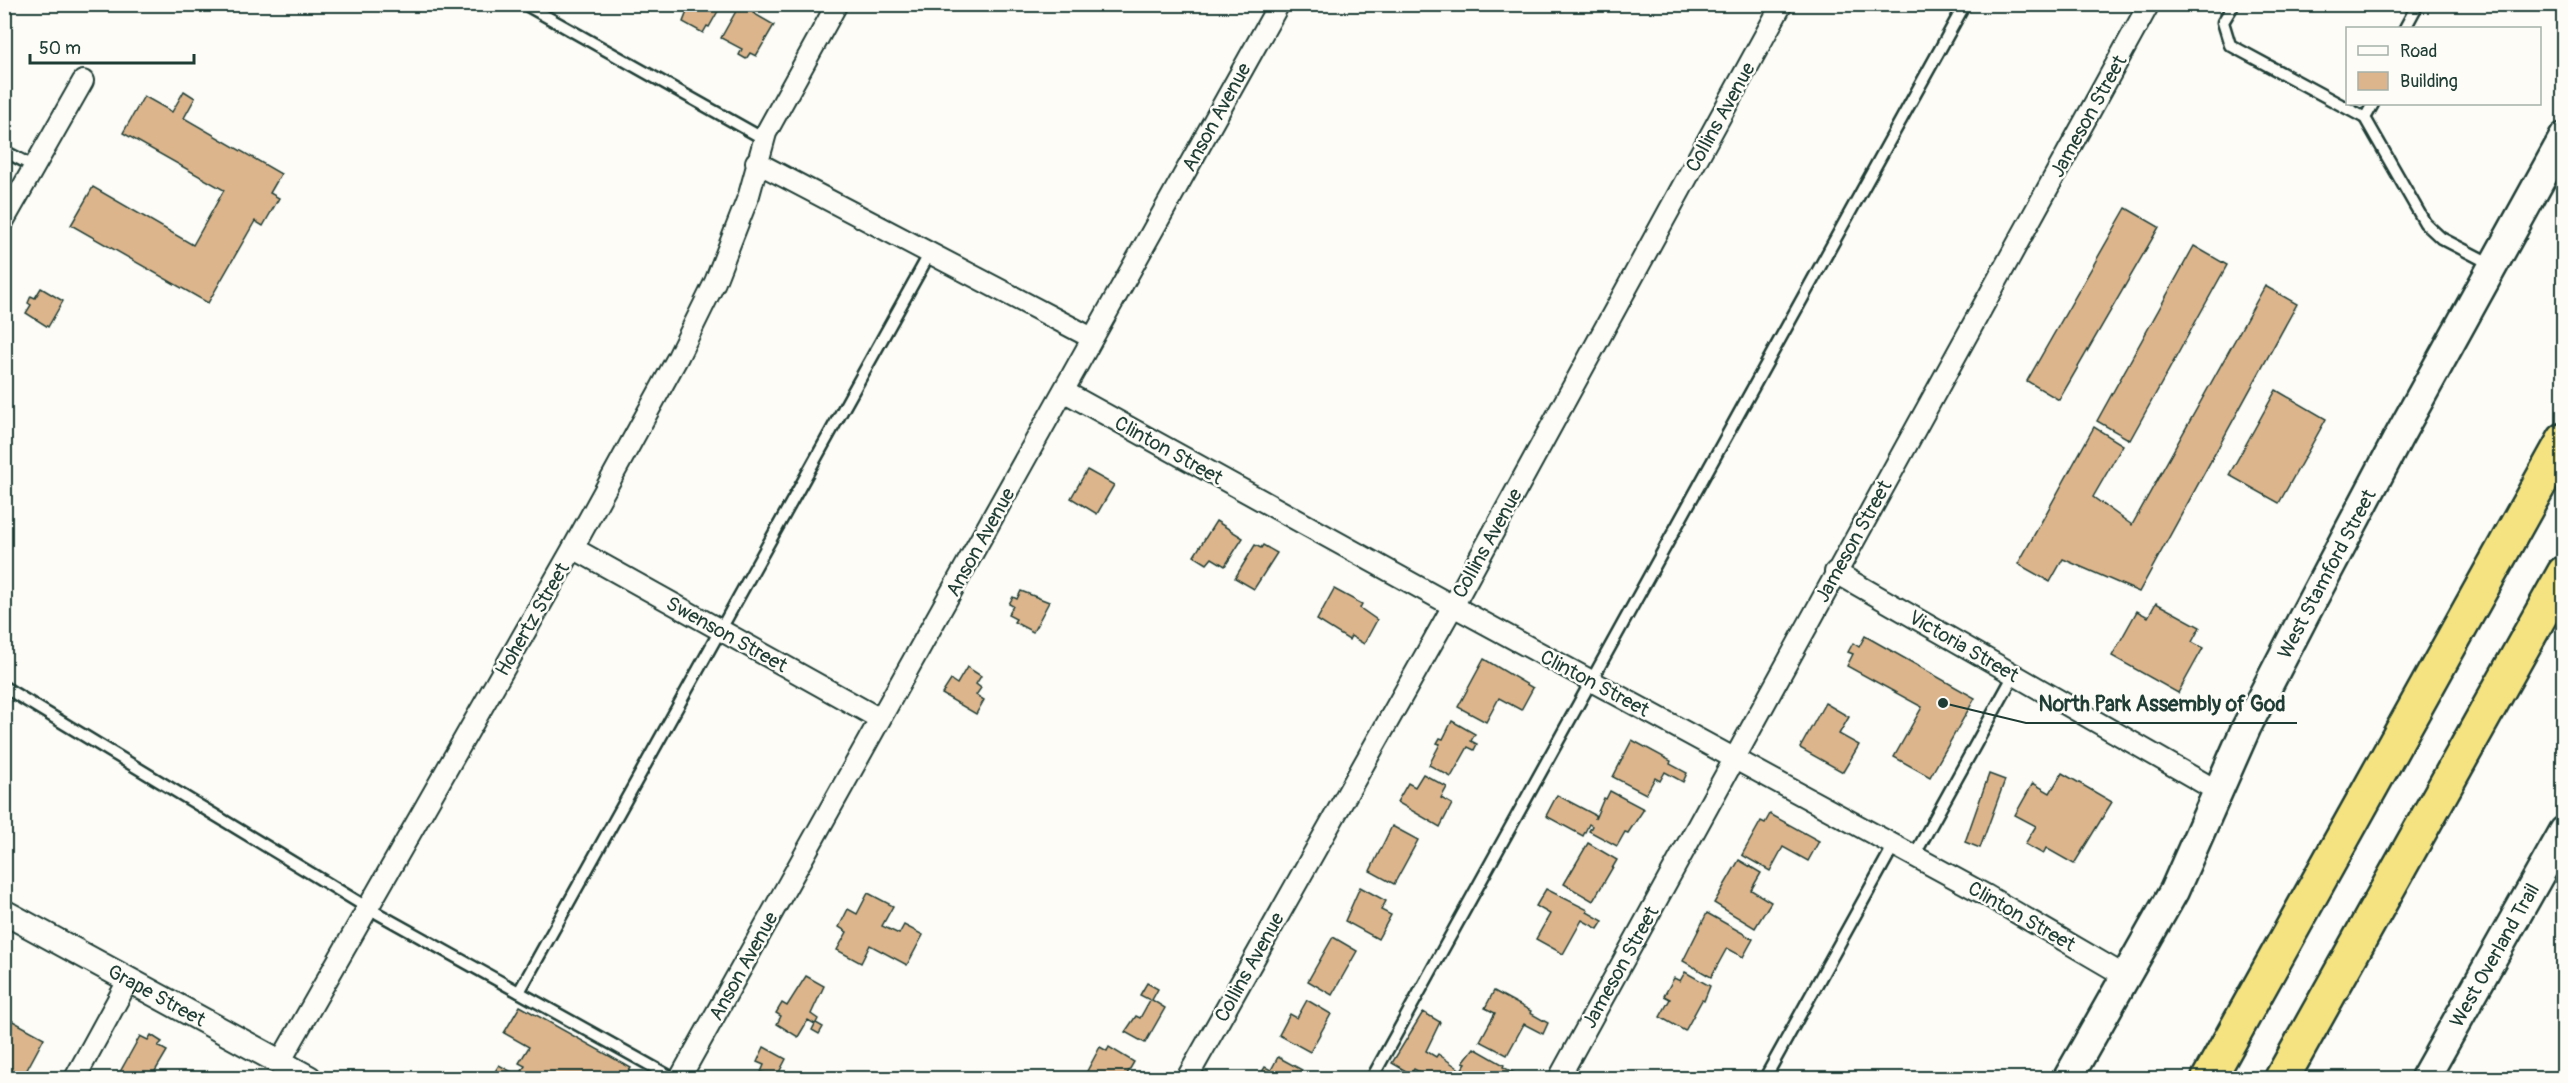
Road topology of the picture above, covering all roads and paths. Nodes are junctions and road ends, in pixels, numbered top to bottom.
1 (524, 4) edge
2 (837, 4) edge
3 (1279, 4) edge
4 (1782, 4) edge
5 (1965, 4) edge
6 (2149, 4) edge
7 (2234, 4) edge
8 (2418, 4) edge
9 (2406, 27) edge
10 (83, 81) dead end
11 (2372, 105) edge
12 (2365, 118) junction
13 (2564, 137) edge
14 (765, 139) junction
15 (4, 151) edge
16 (756, 162) junction
17 (35, 167) junction
18 (4, 220) edge
19 (930, 253) junction
20 (2493, 265) junction
21 (1092, 338) junction
22 (1065, 392) junction
23 (2564, 440) edge
24 (573, 548) junction
25 (1835, 572) junction
26 (2564, 573) edge
27 (2564, 600) edge
28 (1453, 606) junction
29 (2535, 623) junction
30 (720, 630) junction
31 (2014, 675) junction
32 (1590, 681) junction
33 (4, 687) edge
34 (880, 719) junction
35 (1735, 759) junction
36 (2218, 792) junction
37 (2562, 836) edge
38 (1894, 845) junction
39 (1914, 856) junction
40 (368, 908) junction
41 (4, 912) edge
42 (2125, 976) junction
43 (129, 981) junction
44 (519, 992) junction
45 (280, 1062) junction
46 (75, 1078) edge
47 (309, 1078) edge
48 (673, 1078) edge
49 (680, 1078) edge
50 (1187, 1078) edge
51 (1372, 1078) edge
52 (1558, 1078) edge
53 (1765, 1078) edge
54 (2068, 1078) edge
55 (2209, 1078) edge
56 (2282, 1078) edge
57 (2425, 1078) edge

1 - 14 lane
2 - 14 street, Hohertz Street
3 - 21 street, Anson Avenue
4 - 28 street, Collins Avenue
5 - 32 lane
6 - 25 street, Jameson Street
7 - 12 lane
8 - 9 lane
10 - 17 street
11 - 12 lane
12 - 20 lane
13 - 20 main road, West Stamford Street
14 - 16 street, Hohertz Street
15 - 17 lane
16 - 19 street
16 - 24 street, Hohertz Street
17 - 18 street
19 - 21 street
19 - 30 lane
20 - 36 main road, West Stamford Street
21 - 22 street, Anson Avenue
22 - 28 street, Clinton Street
22 - 34 street, Anson Avenue
23 - 55 highway
24 - 30 street, Swenson Street
24 - 40 street, Hohertz Street
25 - 31 street, Victoria Street
25 - 35 street, Jameson Street
26 - 29 highway
27 - 29 highway
28 - 32 street, Clinton Street
28 - 50 street, Collins Avenue
29 - 56 highway
30 - 34 street, Swenson Street
30 - 44 lane
31 - 36 street, Victoria Street
31 - 39 lane
32 - 35 street, Clinton Street
32 - 51 lane
33 - 40 lane
34 - 49 street, Anson Avenue
35 - 38 street, Clinton Street
35 - 52 street, Jameson Street
36 - 42 main road, West Stamford Street
37 - 57 main road, West Overland Trail
38 - 39 street, Clinton Street
38 - 53 lane
39 - 42 street, Clinton Street
40 - 44 lane
40 - 45 street, Hohertz Street
41 - 43 street, Grape Street
42 - 54 main road, West Stamford Street
43 - 45 street, Grape Street
43 - 46 street
44 - 48 lane
45 - 47 street, Grape Street

